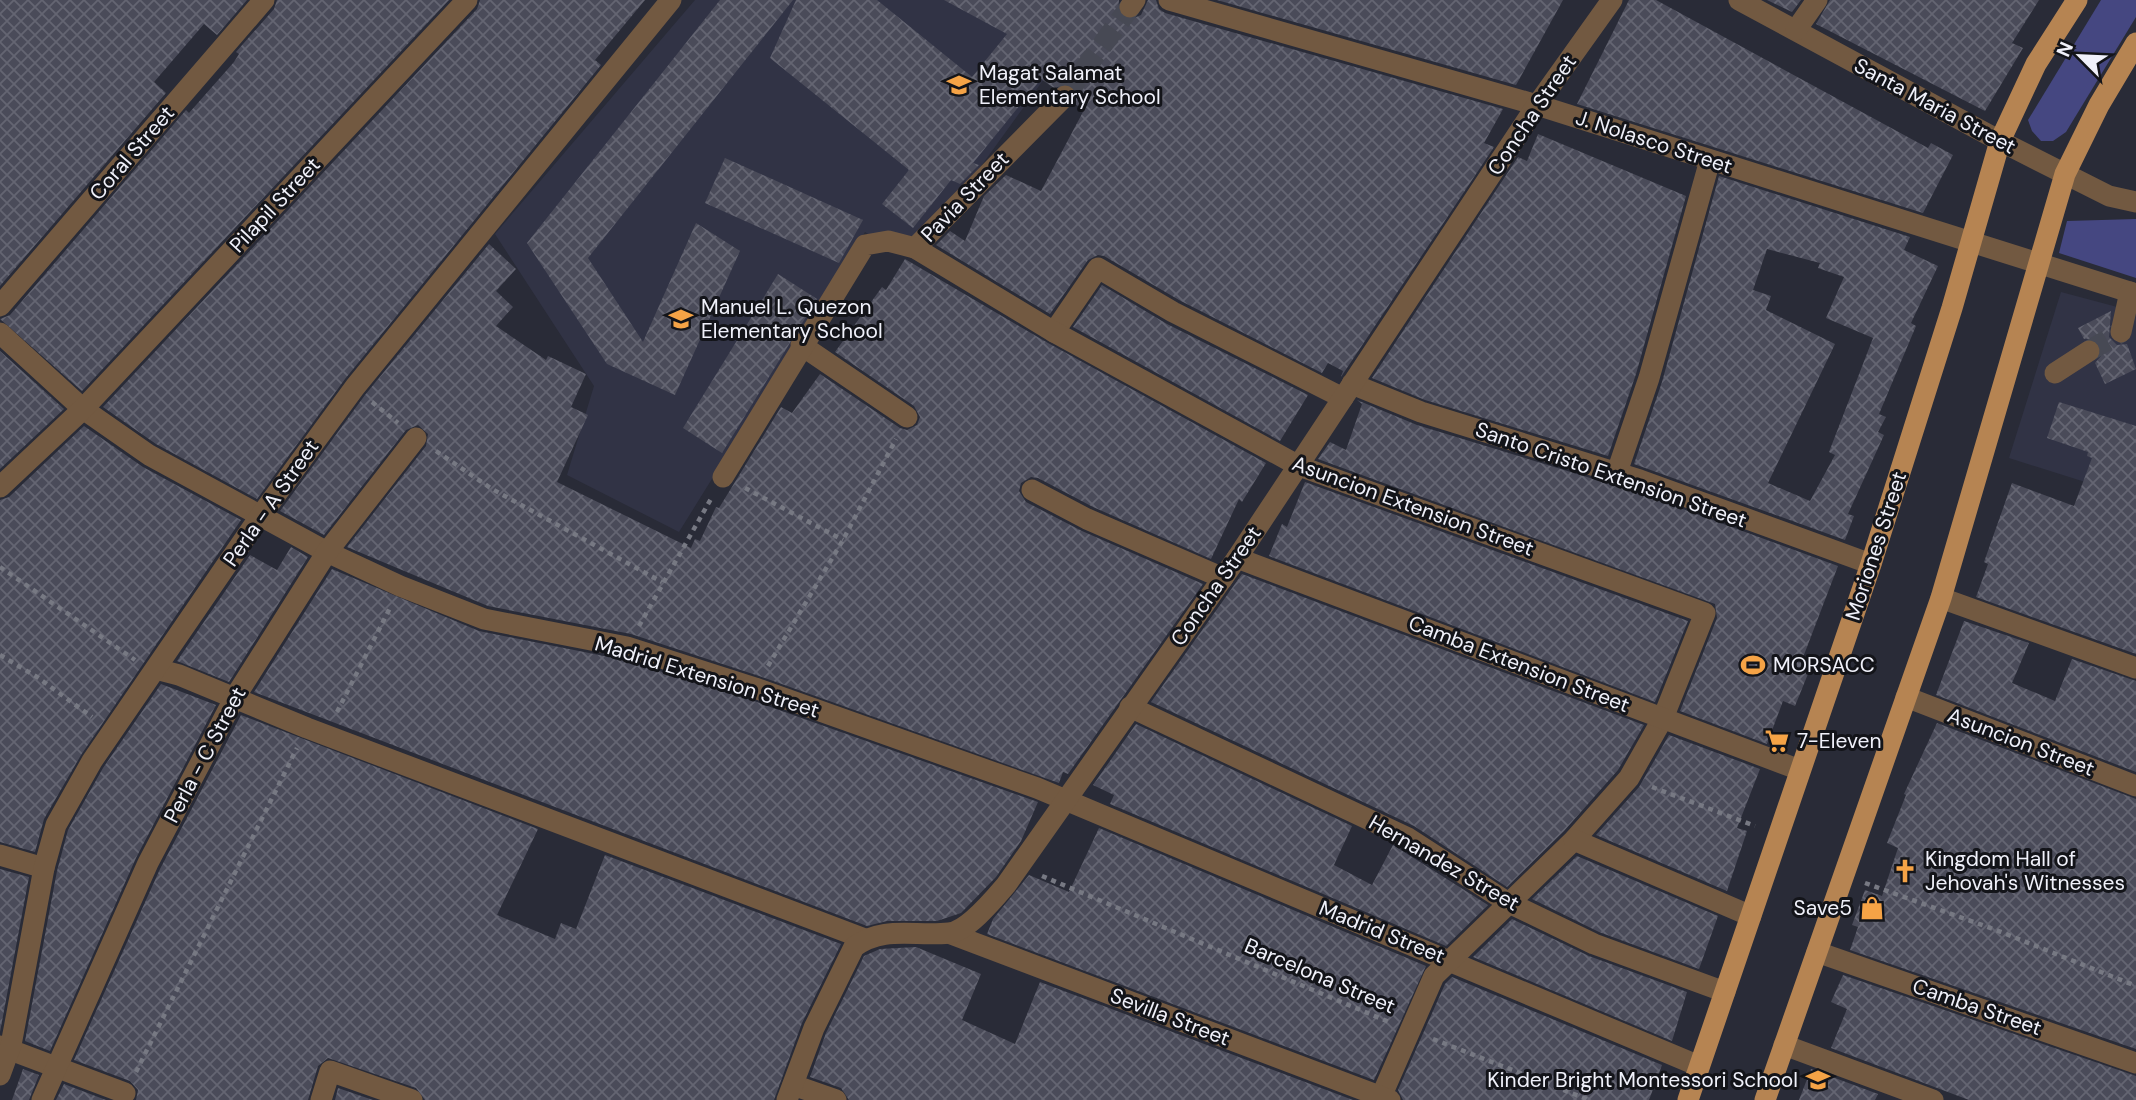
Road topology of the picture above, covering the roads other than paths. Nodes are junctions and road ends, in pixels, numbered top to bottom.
1 (264, 0) edge
2 (467, 0) edge
3 (671, 0) edge
4 (1169, 0) edge
5 (1612, 0) edge
6 (1739, 0) edge
7 (1818, 0) edge
8 (2077, 0) edge
9 (1796, 30) junction
10 (2136, 43) edge
11 (1065, 96) tunnel mouth
12 (1537, 105) junction
13 (2000, 141) junction
14 (1710, 160) junction
15 (2065, 174) junction
16 (2136, 202) edge
17 (1972, 242) junction
18 (915, 248) junction
19 (2038, 262) junction
20 (2133, 293) edge
21 (0, 306) edge
22 (0, 332) edge
23 (1055, 332) junction
24 (2121, 332) tunnel mouth
25 (801, 345) junction
26 (2089, 351) tunnel mouth
27 (2055, 373) dead end
28 (1348, 391) junction
29 (83, 410) junction
30 (907, 417) road end
31 (416, 438) road end
32 (1299, 466) junction
33 (1617, 472) junction
34 (723, 477) road end
35 (0, 487) edge
36 (1032, 489) dead end
37 (261, 515) junction
38 (327, 552) junction
39 (1237, 558) junction
40 (1871, 564) junction
41 (1223, 578) junction
42 (1941, 598) junction
43 (2136, 668) edge
44 (156, 669) junction
45 (1906, 697) junction
46 (234, 698) junction
47 (1130, 707) junction
48 (1663, 718) junction
49 (1800, 770) junction
50 (2136, 786) edge
51 (1064, 800) junction
52 (1574, 840) junction
53 (0, 855) edge
54 (44, 867) junction
55 (1507, 902) junction
56 (1751, 916) junction
57 (951, 934) junction
58 (865, 939) junction
59 (1817, 952) junction
60 (1453, 961) junction
61 (1725, 992) junction
62 (1784, 1045) junction
63 (5, 1048) edge
64 (2136, 1063) edge
65 (1699, 1066) junction
66 (56, 1067) junction
67 (0, 1075) edge
68 (125, 1093) road end
69 (790, 1093) edge
70 (1385, 1098) edge
71 (42, 1100) edge
72 (321, 1100) edge
73 (412, 1100) edge
74 (836, 1100) edge
75 (1688, 1100) edge
76 (1765, 1100) edge
77 (1933, 1100) edge

1 - 21 street, Coral Street
2 - 29 street, Pilapil Street
3 - 37 street, Perla - A Street
4 - 12 street, J. Nolasco Street
5 - 12 street, Concha Street
6 - 9 street, Santa Maria Street
7 - 9 street
8 - 13 main road, Moriones Street
9 - 13 street, Santa Maria Street
10 - 15 main road
11 - 18 street, Pavia Street
12 - 14 street, J. Nolasco Street
12 - 28 street, Concha Street
13 - 15 street, Santa Maria Street
13 - 17 main road, Moriones Street
14 - 17 street, J. Nolasco Street
14 - 33 street
15 - 16 street, Santa Maria Street
15 - 19 main road
17 - 19 street, J. Nolasco Street
17 - 40 main road, Moriones Street
18 - 23 street, Asuncion Extension Street
18 - 25 street, Pavia Street
19 - 20 street, J. Nolasco Street
19 - 42 main road
20 - 24 street
22 - 29 street, Madrid Extension Street
23 - 28 street, Santo Cristo Extension Street
23 - 32 street, Asuncion Extension Street
25 - 30 street
25 - 34 street, Pavia Street
26 - 27 street
28 - 32 street, Concha Street
28 - 33 street, Santo Cristo Extension Street
29 - 35 street, Pilapil Street
29 - 37 street, Madrid Extension Street
31 - 38 street, Perla - C Street
32 - 39 street, Concha Street
32 - 48 street, Asuncion Extension Street
33 - 40 street, Santo Cristo Extension Street
36 - 41 street
37 - 38 street, Madrid Extension Street
37 - 44 street, Perla - A Street
38 - 46 street, Perla - C Street
38 - 51 street, Madrid Extension Street
39 - 41 street, Concha Street
39 - 48 street, Camba Extension Street
40 - 49 main road, Moriones Street
41 - 47 street, Concha Street
42 - 43 street
42 - 45 main road
44 - 46 street
44 - 54 street, Perla - A Street
45 - 50 street, Asuncion Street
45 - 59 main road
46 - 58 street
46 - 66 street, Perla - C Street
47 - 51 street, Concha Street
47 - 55 street, Hernandez Street
48 - 49 street, Camba Extension Street
48 - 52 street
49 - 56 main road, Moriones Street
51 - 57 street, Concha Street
51 - 60 street, Madrid Street
52 - 55 street
52 - 56 street
53 - 54 street
54 - 63 street, Perla - A Street
55 - 60 street
55 - 61 street, Hernandez Street
56 - 61 main road, Moriones Street
57 - 58 street
57 - 70 street, Sevilla Street
58 - 69 street
59 - 62 main road
59 - 64 street, Camba Street
60 - 65 street, Madrid Street
60 - 70 street
61 - 65 main road, Moriones Street
62 - 76 main road
62 - 77 street
63 - 66 street
63 - 67 street, Perla - A Street
65 - 75 main road, Moriones Street
66 - 68 street
66 - 71 street, Perla - C Street
69 - 74 street
72 - 73 street

